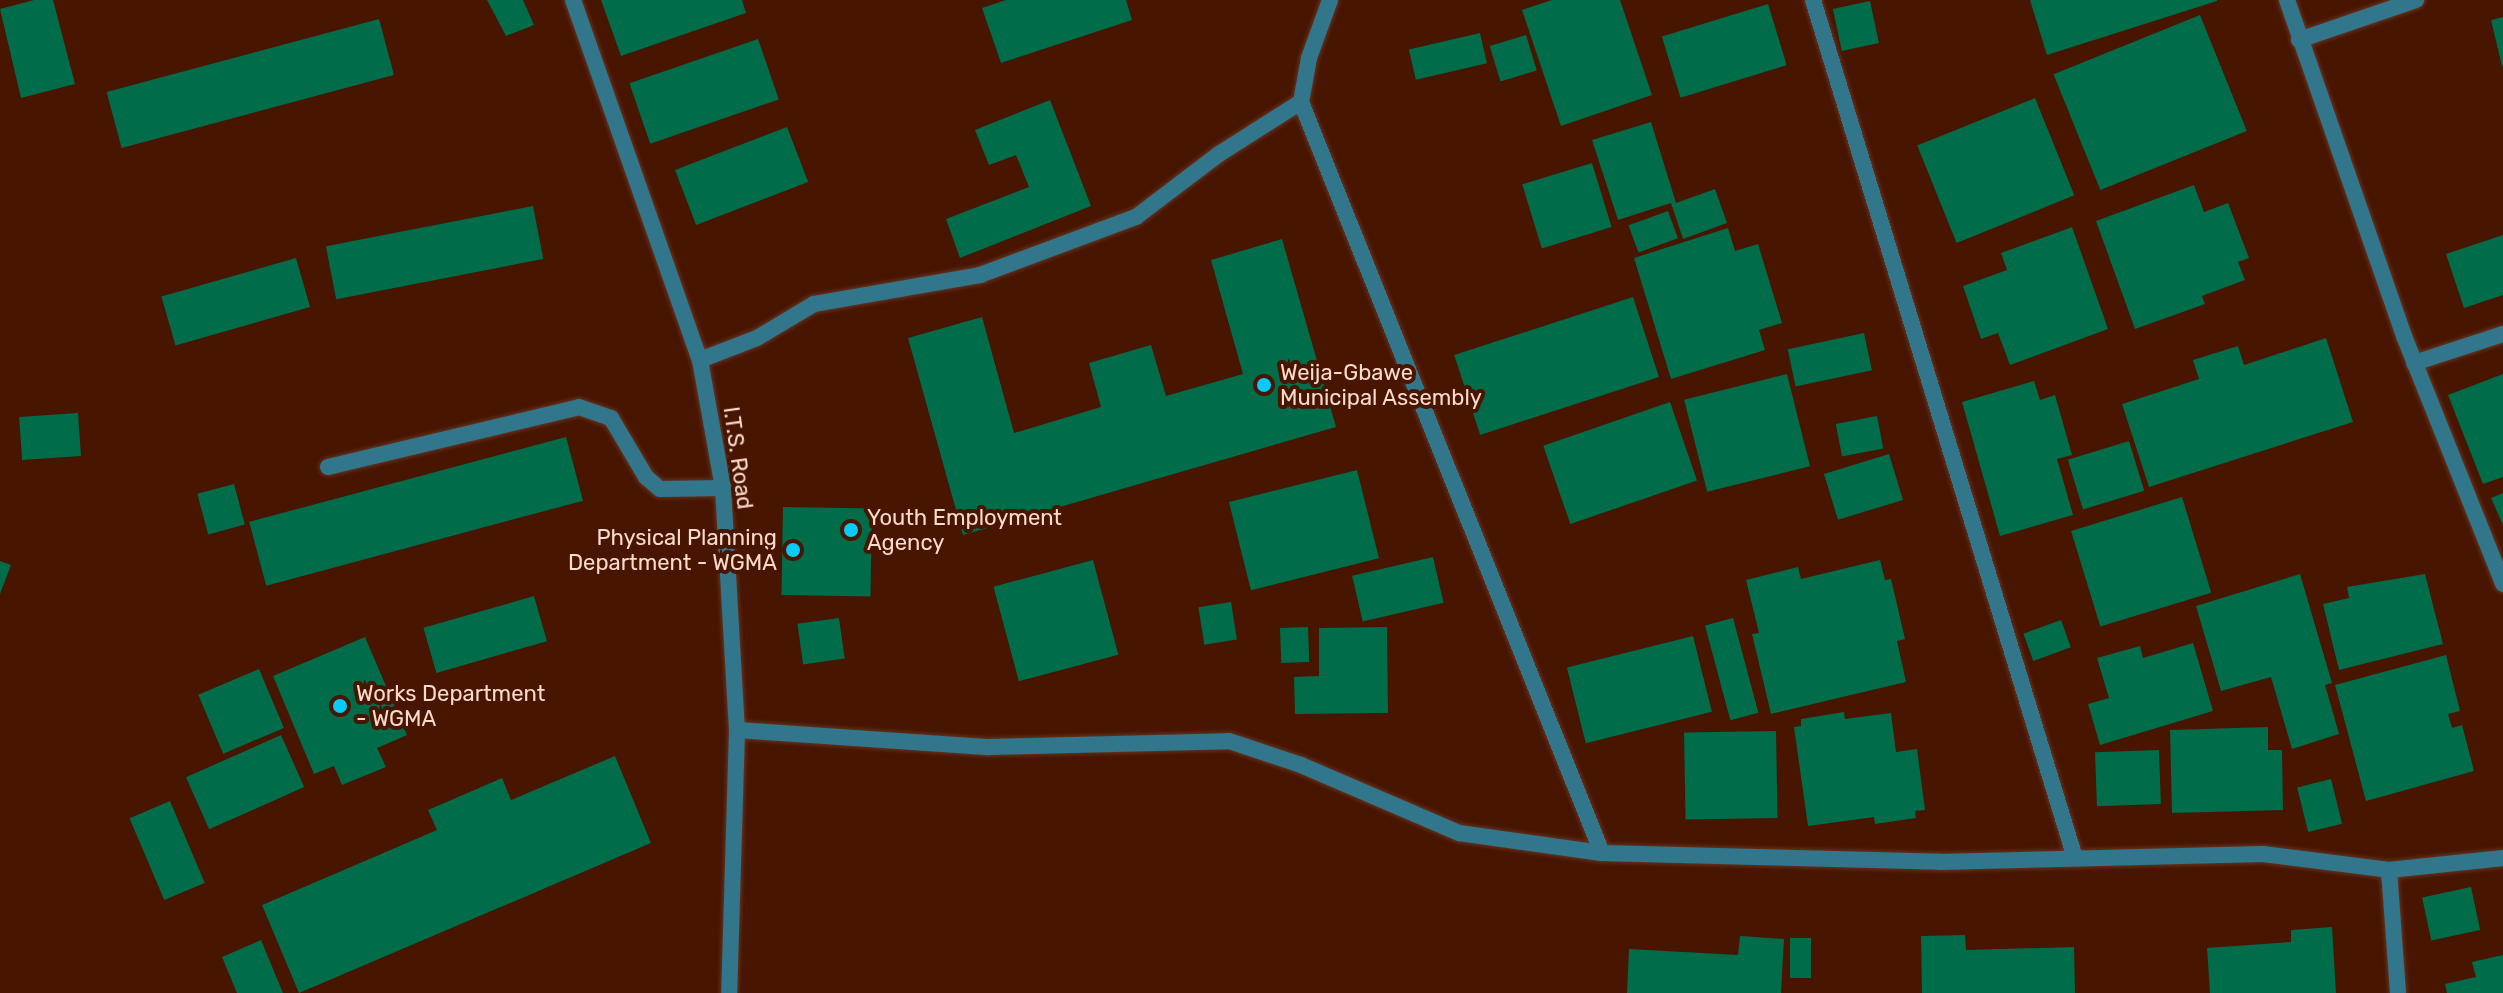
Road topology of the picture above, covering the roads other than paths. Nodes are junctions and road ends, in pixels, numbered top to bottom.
1 (573, 0) edge
2 (1330, 0) edge
3 (1813, 0) edge
4 (2287, 0) edge
5 (2416, 0) edge
6 (2299, 40) junction
7 (1301, 102) junction
8 (2503, 334) edge
9 (700, 360) junction
10 (2414, 363) junction
11 (328, 467) dead end
12 (723, 488) junction
13 (2503, 584) edge
14 (737, 730) junction
15 (1602, 853) junction
16 (2075, 858) junction
17 (2503, 858) edge
18 (2389, 870) junction
19 (729, 993) edge
20 (2398, 993) edge

1 - 9 street, I.T.S. Road
2 - 7 street
3 - 16 street
4 - 6 street
5 - 6 street
6 - 10 street
7 - 9 street
7 - 15 street
8 - 10 street
9 - 12 street, I.T.S. Road
10 - 13 street
11 - 12 street
12 - 14 street, I.T.S. Road
14 - 15 street
14 - 19 street, I.T.S. Road
15 - 16 street
16 - 18 street
17 - 18 street
18 - 20 street

